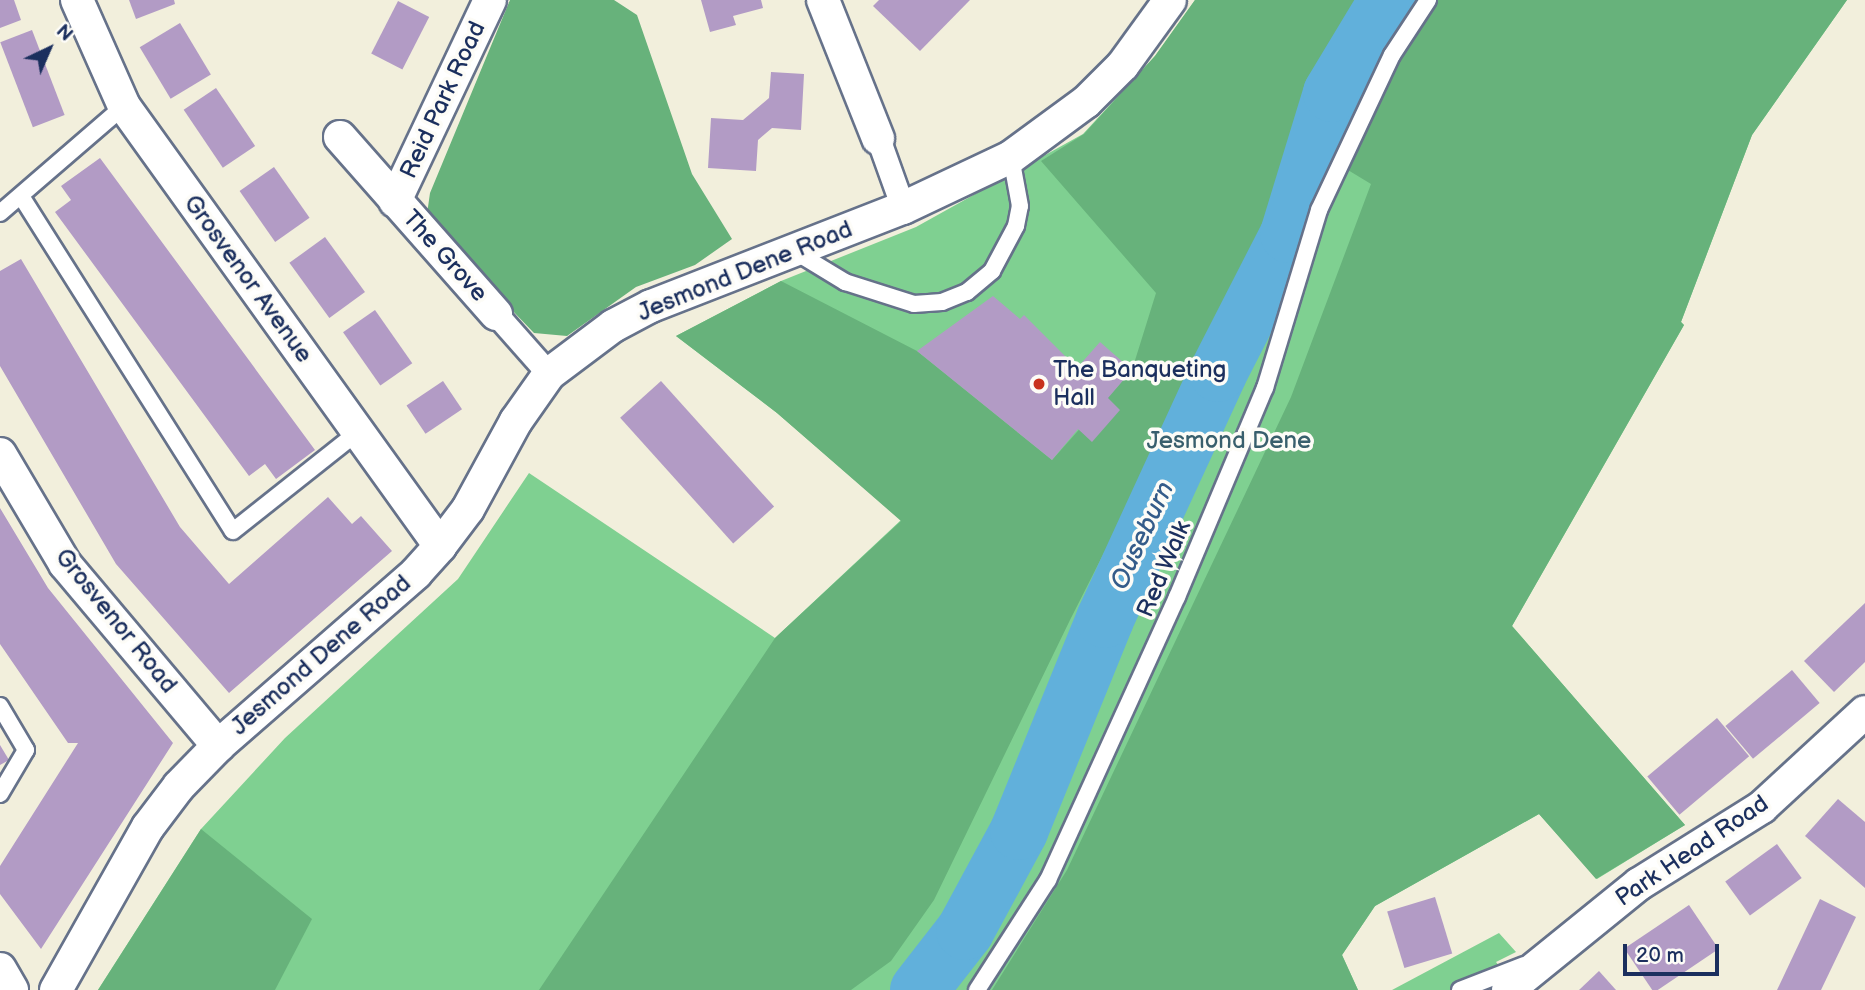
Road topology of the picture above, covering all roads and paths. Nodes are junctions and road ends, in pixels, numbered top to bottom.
1 (77, 0) edge
2 (490, 0) edge
3 (823, 0) edge
4 (1170, 0) edge
5 (1428, 0) edge
6 (124, 106) junction
7 (340, 137) dead end
8 (878, 138) joint
9 (1011, 157) junction
10 (22, 196) junction
11 (395, 201) junction
12 (903, 208) junction
13 (0, 213) edge
14 (794, 251) junction
15 (496, 314) joint
16 (550, 374) junction
17 (359, 431) junction
18 (0, 454) edge
19 (440, 546) junction
20 (0, 706) edge
21 (1865, 712) edge
22 (218, 746) junction
23 (0, 794) edge
24 (1546, 957) junction
25 (0, 969) edge
26 (12, 990) edge
27 (56, 990) edge
28 (977, 990) edge
29 (1460, 990) edge
30 (1508, 990) edge

1 - 6 street, Grosvenor Avenue
2 - 11 street, Reid Park Road
3 - 8 street
4 - 9 street, Jesmond Dene Road
5 - 28 lane, Red Walk
6 - 10 lane
6 - 17 street, Grosvenor Avenue
7 - 11 street, The Grove
8 - 12 street
9 - 12 street, Jesmond Dene Road
9 - 14 lane
10 - 13 lane
10 - 17 lane
11 - 15 street, The Grove
12 - 14 street, Jesmond Dene Road
14 - 16 street, Jesmond Dene Road
15 - 16 street, The Grove
16 - 19 street, Jesmond Dene Road
17 - 19 street, Grosvenor Avenue
18 - 22 street, Grosvenor Road
19 - 22 street, Jesmond Dene Road
20 - 23 lane
21 - 24 street, Park Head Road
22 - 27 street, Jesmond Dene Road
24 - 29 lane
24 - 30 street, Park Head Road
25 - 26 street

